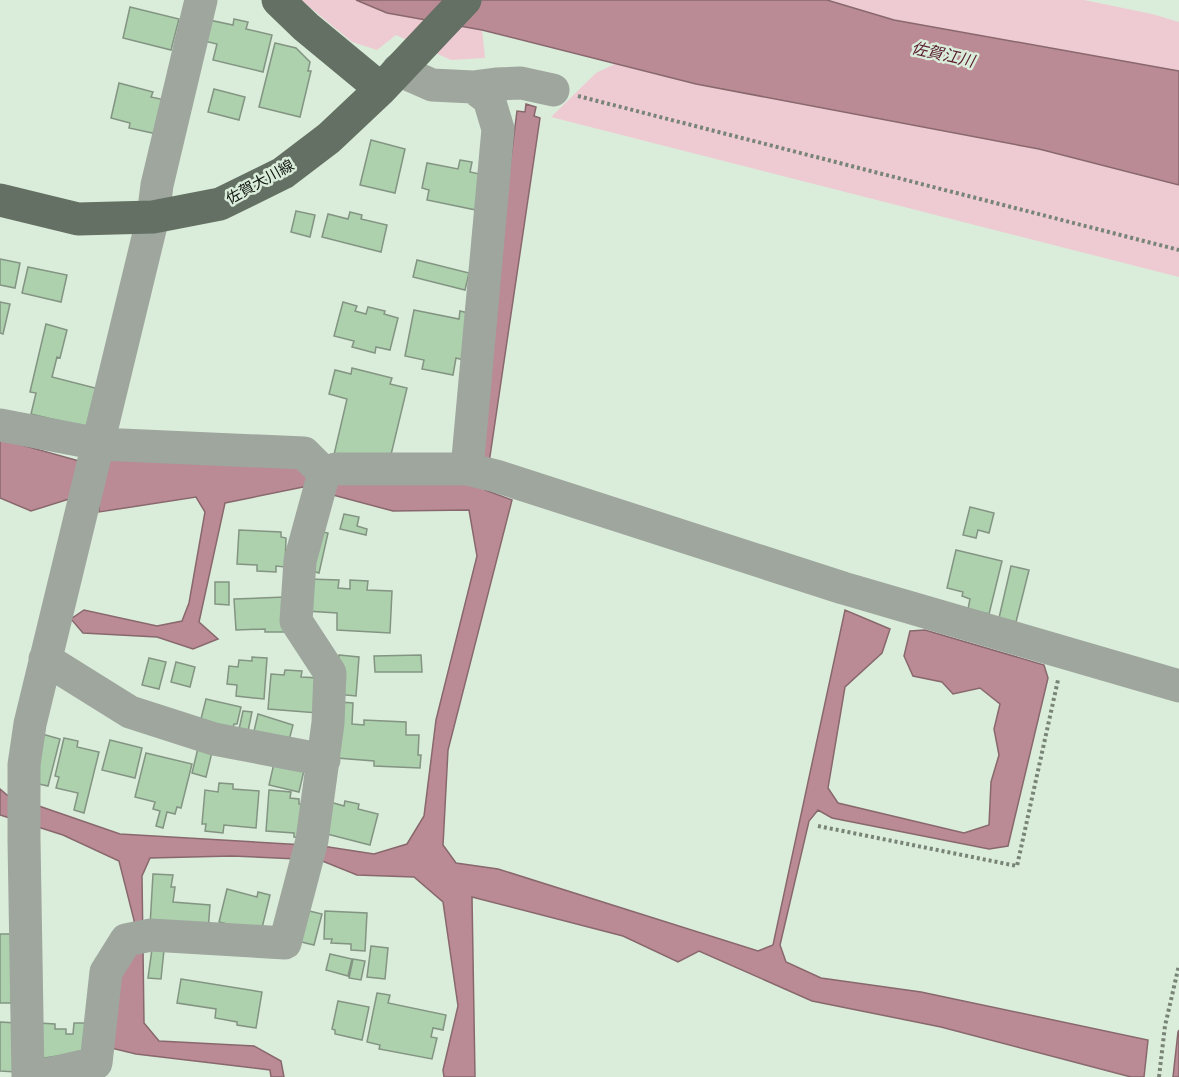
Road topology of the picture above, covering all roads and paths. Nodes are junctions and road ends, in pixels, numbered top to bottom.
1 (201, 0) edge
2 (278, 0) edge
3 (465, 0) edge
4 (397, 72) junction
5 (473, 87) junction
6 (553, 90) joint
7 (0, 200) edge
8 (153, 217) junction
9 (1179, 250) edge
10 (0, 425) edge
11 (96, 454) junction
12 (324, 473) junction
13 (482, 473) junction
14 (1064, 652) junction
15 (45, 659) junction
16 (1179, 686) edge
17 (324, 760) junction
18 (818, 826) dead end
19 (12, 837) edge
20 (1179, 965) edge
21 (28, 1077) edge
22 (35, 1077) edge
23 (1159, 1077) edge

1 - 8 street
2 - 4 main road
3 - 4 main road, 佐賀大川線
4 - 5 street
4 - 8 main road, 佐賀大川線
5 - 6 street
5 - 13 street
6 - 9 path
7 - 8 main road, 佐賀大川線
8 - 11 street
10 - 11 street
11 - 12 street
11 - 15 street
12 - 13 street
12 - 17 street
13 - 14 street
14 - 16 street
14 - 18 path
15 - 17 street
15 - 19 street
17 - 22 street
19 - 21 street
20 - 23 path

